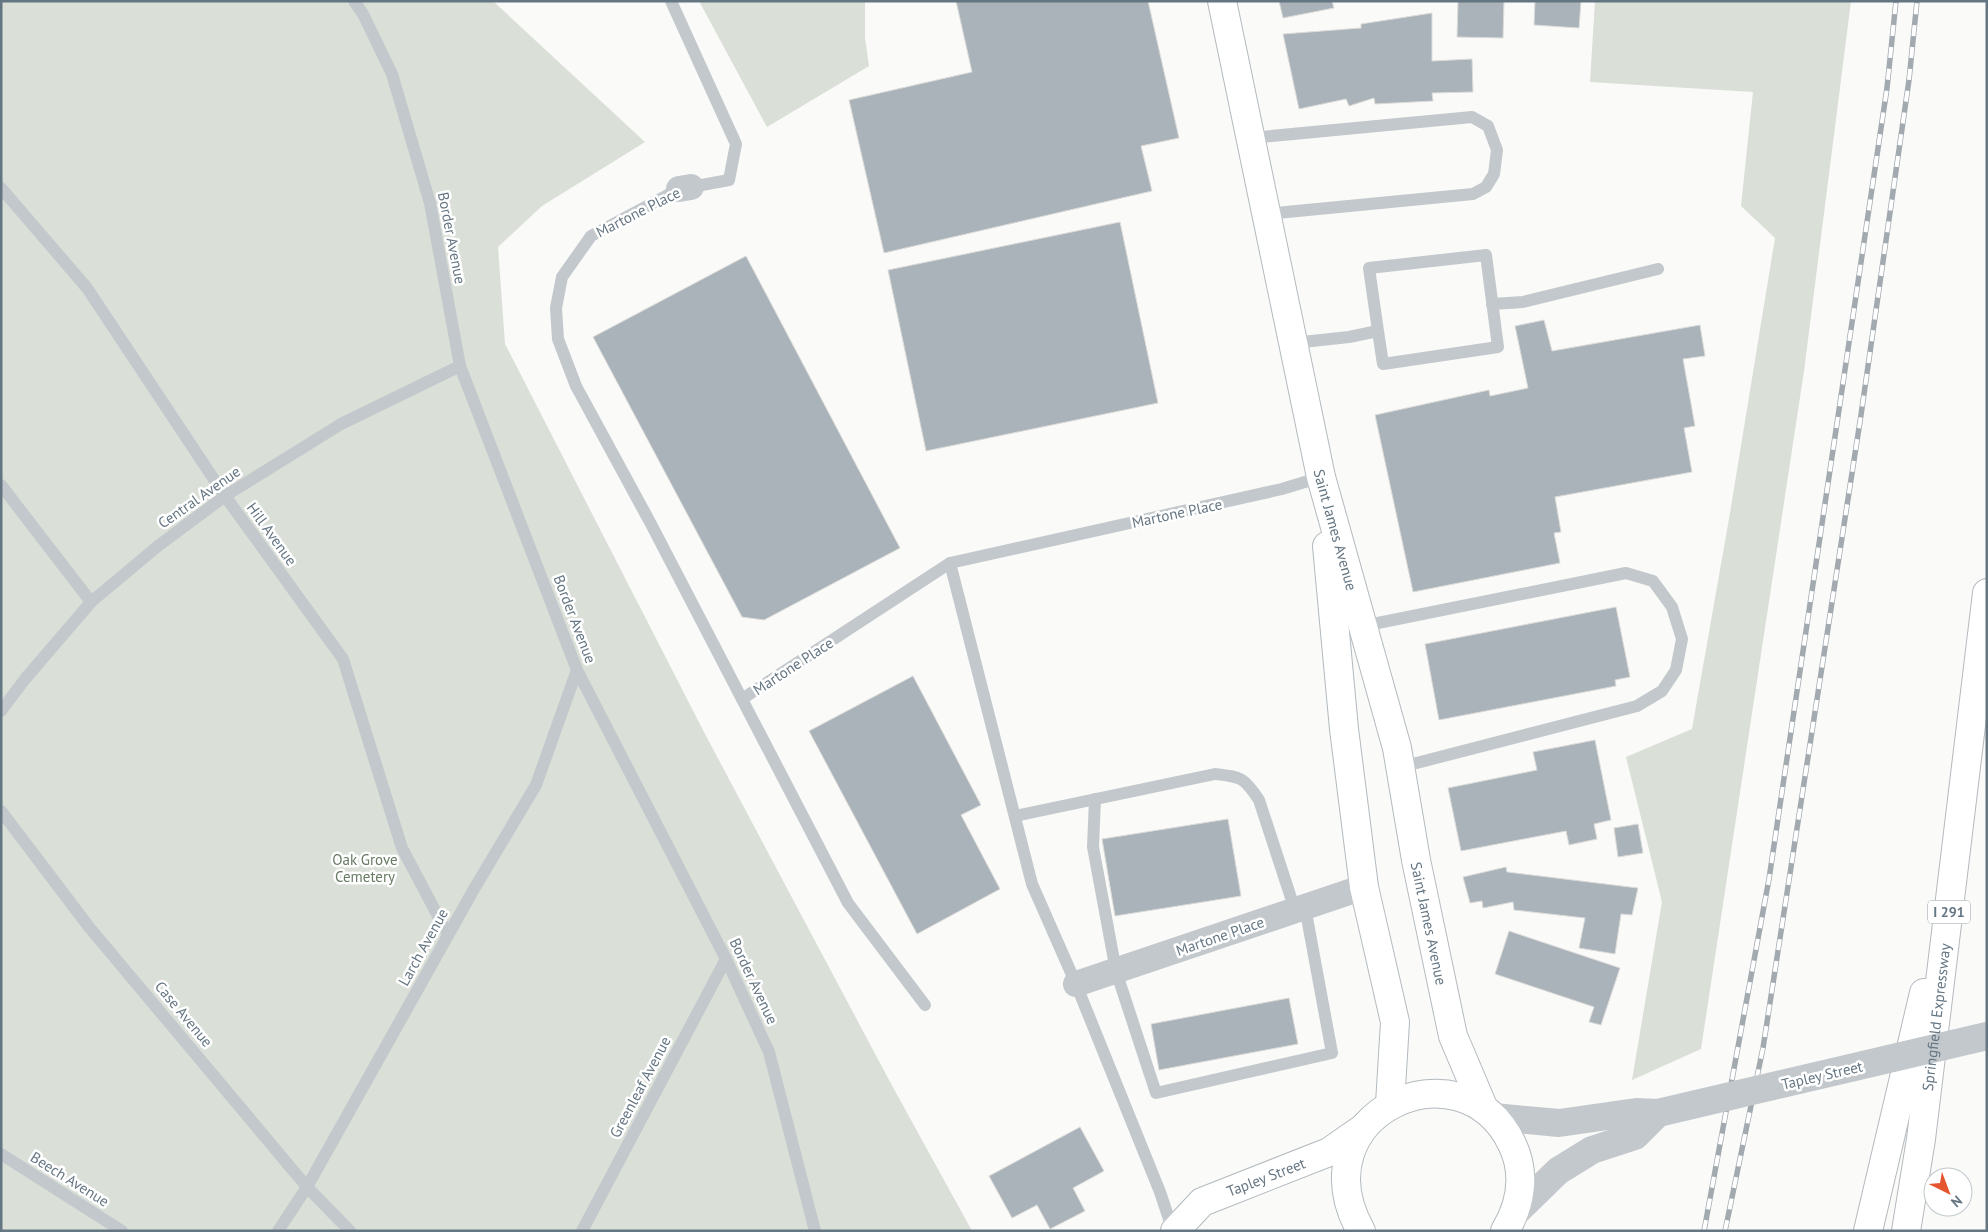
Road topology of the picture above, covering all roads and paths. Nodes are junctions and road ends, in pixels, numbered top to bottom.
1 (354, 1) edge
2 (671, 1) edge
3 (1222, 1) edge
4 (1250, 138) junction
5 (1, 188) edge
6 (1266, 214) junction
7 (1658, 269) dead end
8 (1492, 304) junction
9 (1378, 331) junction
10 (1294, 344) junction
11 (460, 366) junction
12 (1321, 477) junction
13 (1, 485) edge
14 (225, 496) junction
15 (950, 563) junction
16 (1987, 593) edge
17 (91, 602) junction
18 (1363, 626) junction
19 (577, 670) junction
20 (742, 699) junction
21 (1, 711) edge
22 (1401, 767) junction
23 (1095, 799) junction
24 (1, 811) edge
25 (1015, 816) junction
26 (1956, 857) junction
27 (1364, 886) junction
28 (1300, 909) junction
29 (448, 935) junction
30 (726, 959) junction
31 (1116, 972) junction
32 (1076, 984) junction
33 (925, 1005) dead end
34 (1987, 1036) edge
35 (1390, 1104) junction
36 (1489, 1113) junction
37 (1658, 1113) junction
38 (1363, 1128) junction
39 (1, 1154) edge
40 (307, 1187) junction
41 (1510, 1222) edge
42 (122, 1231) edge
43 (278, 1231) edge
44 (350, 1231) edge
45 (582, 1231) edge
46 (815, 1231) edge
47 (1174, 1231) edge
48 (1361, 1231) edge
49 (1868, 1231) edge
50 (1906, 1231) edge

1 - 11 lane, Border Avenue
2 - 20 lane, Martone Place
3 - 4 main road
4 - 6 main road
4 - 6 lane
5 - 14 lane, Hill Avenue
6 - 10 main road
7 - 8 lane
8 - 9 lane
8 - 9 lane
9 - 10 lane
10 - 12 main road
11 - 14 lane, Central Avenue
11 - 19 lane, Border Avenue
12 - 15 lane, Martone Place
12 - 18 main road, Saint James Avenue
12 - 27 main road, Saint James Avenue
13 - 17 lane
14 - 17 lane, Central Avenue
14 - 29 lane, Hill Avenue
15 - 20 lane, Martone Place
15 - 25 lane
16 - 26 main road, Springfield Expressway / I 291
17 - 21 lane, Central Avenue
18 - 22 main road, Saint James Avenue
18 - 22 lane
19 - 29 lane, Larch Avenue
19 - 30 lane, Border Avenue
20 - 33 lane
22 - 36 main road, Saint James Avenue
23 - 25 lane
23 - 28 lane
23 - 31 lane
24 - 40 lane, Case Avenue
25 - 32 lane
26 - 49 main road
26 - 50 main road, Springfield Expressway / I 291
27 - 28 street, Martone Place
27 - 35 main road, Saint James Avenue
28 - 31 street, Martone Place
28 - 31 lane
29 - 40 lane, Larch Avenue
30 - 45 lane, Greenleaf Avenue
30 - 46 lane, Border Avenue
31 - 32 street, Martone Place
32 - 47 lane
34 - 37 street, Tapley Street, bridge
35 - 36 main road
35 - 38 main road
36 - 37 street, Tapley Street
36 - 41 main road
37 - 41 street
38 - 47 main road, Tapley Street
38 - 48 main road
39 - 42 lane, Beech Avenue
40 - 43 lane, Larch Avenue
40 - 44 lane, Case Avenue

